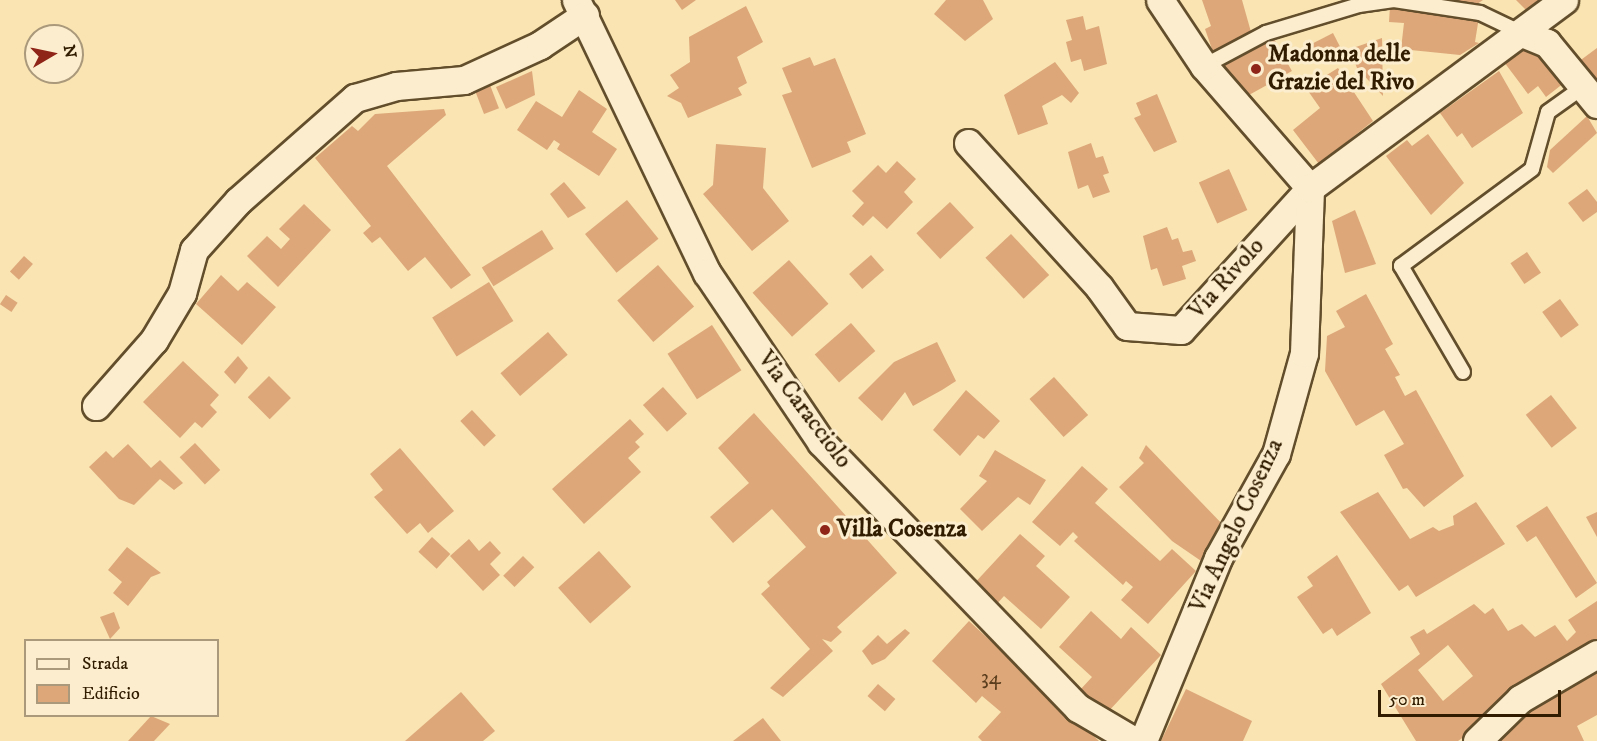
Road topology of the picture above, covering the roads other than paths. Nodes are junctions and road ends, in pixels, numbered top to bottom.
1 (1160, 0) edge
2 (1564, 0) edge
3 (581, 8) edge
4 (1522, 33) junction
5 (1204, 66) junction
6 (1590, 95) edge
7 (968, 143) dead end
8 (1310, 188) junction
9 (1463, 372) dead end
10 (96, 406) dead end
11 (1597, 654) edge
12 (1134, 741) edge
13 (1143, 741) edge
14 (1477, 741) edge

1 - 5 street
2 - 4 street
3 - 10 street
3 - 12 street, Via Caracciolo
4 - 5 lane
4 - 6 street
4 - 8 street
5 - 8 street
6 - 9 lane
7 - 8 street, Via Rivolo
8 - 13 street, Via Angelo Cosenza
11 - 14 street

